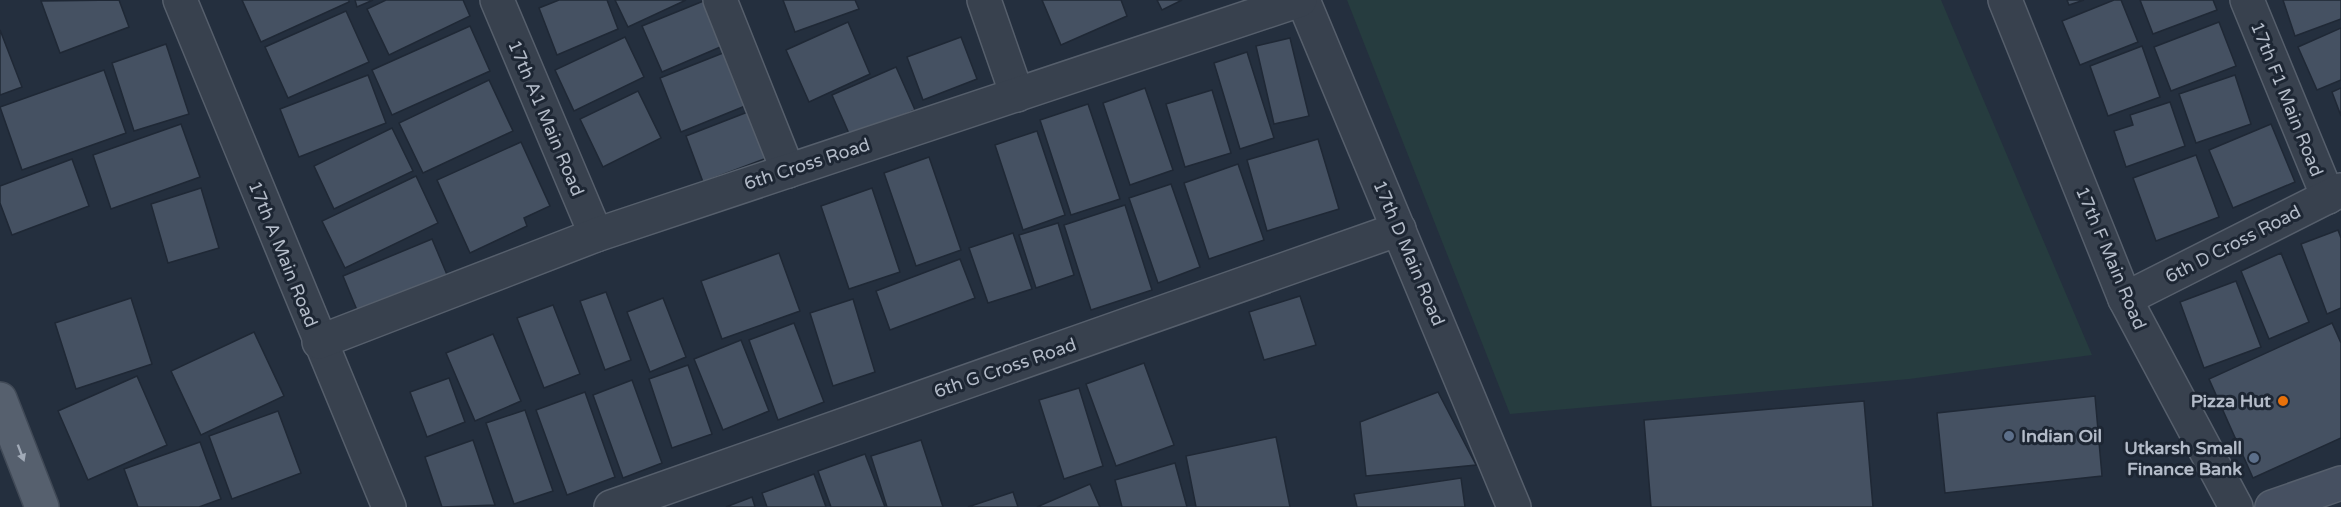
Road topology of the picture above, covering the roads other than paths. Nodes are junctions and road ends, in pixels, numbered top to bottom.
1 (180, 0) edge
2 (497, 0) edge
3 (720, 0) edge
4 (984, 0) edge
5 (1301, 0) edge
6 (2005, 0) edge
7 (2247, 0) edge
8 (1017, 95) junction
9 (788, 171) junction
10 (2334, 194) edge
11 (1399, 230) junction
12 (596, 235) junction
13 (2125, 299) junction
14 (319, 342) junction
15 (0, 399) edge
16 (2341, 483) edge
17 (42, 507) edge
18 (389, 507) edge
19 (611, 507) edge
20 (1514, 507) edge
21 (2236, 507) edge
22 (2272, 507) edge

1 - 14 street, 17th A Main Road
2 - 12 street, 17th A1 Main Road
3 - 9 street
4 - 8 street
5 - 8 street, 6th Cross Road
5 - 11 street, 17th D Main Road
6 - 13 street, 17th F Main Road
7 - 10 street, 17th F1 Main Road
8 - 9 street, 6th Cross Road
9 - 12 street, 6th Cross Road
10 - 13 street, 6th D Cross Road
11 - 19 street, 6th G Cross Road
11 - 20 street, 17th D Main Road
12 - 14 street, 6th Cross Road
13 - 21 street, 17th F Main Road
14 - 18 street, 17th A Main Road
15 -> 17 main road
16 - 22 main road

